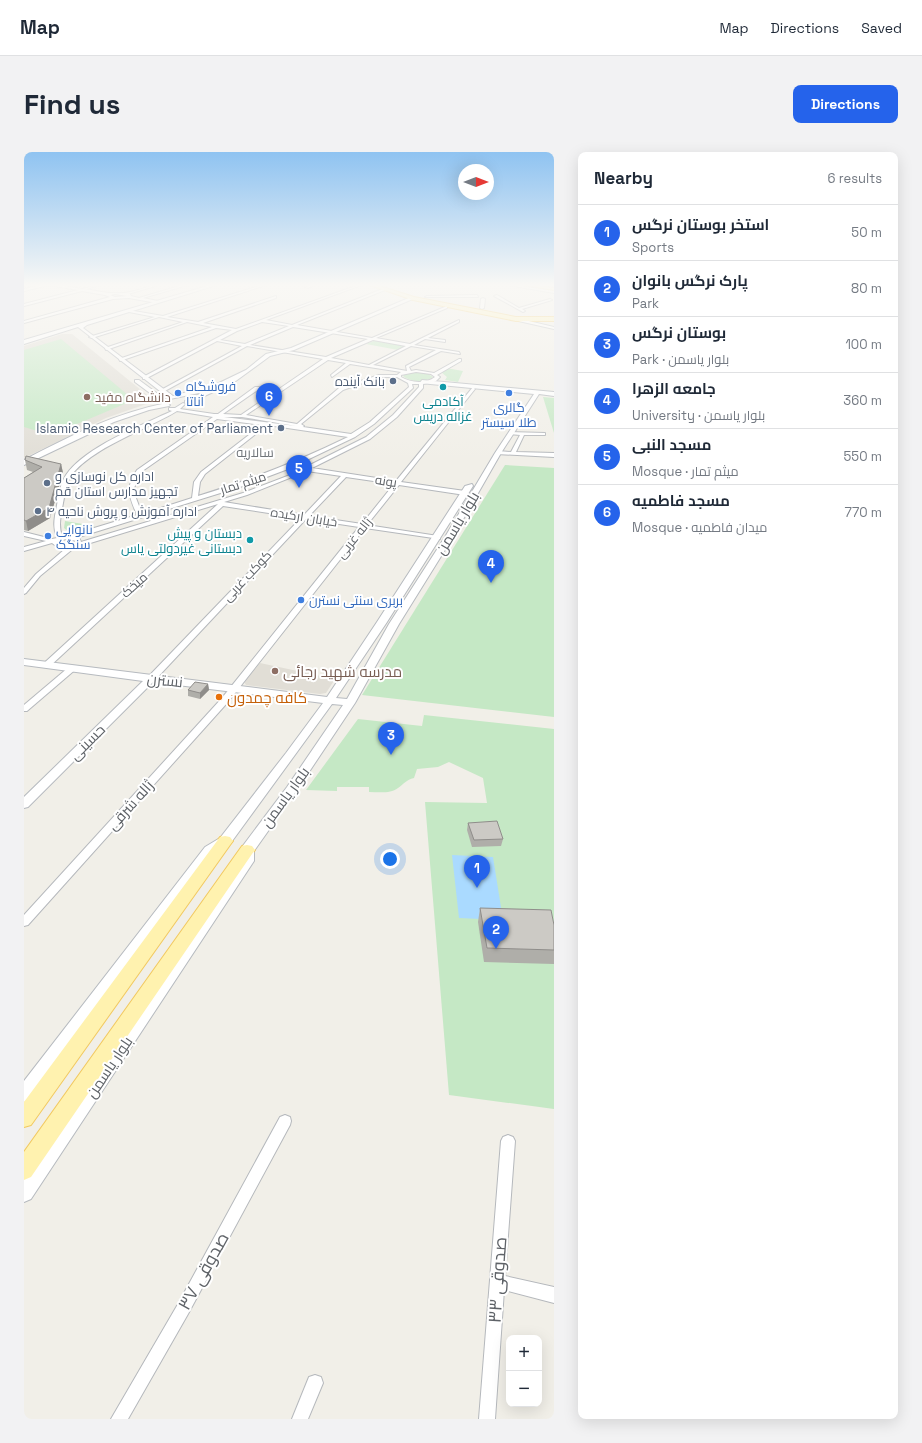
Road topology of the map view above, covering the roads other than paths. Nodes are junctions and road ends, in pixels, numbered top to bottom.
1 (99, 343) edge
2 (123, 343) edge
3 (168, 343) edge
4 (210, 343) edge
5 (241, 343) edge
6 (307, 343) edge
7 (365, 343) edge
8 (400, 343) edge
9 (414, 343) edge
10 (248, 344) junction
11 (411, 345) junction
12 (106, 349) junction
13 (284, 350) junction
14 (440, 350) junction
15 (459, 353) dead end
16 (328, 358) junction
17 (120, 360) junction
18 (460, 360) dead end
19 (350, 362) junction
20 (113, 363) dead end
21 (369, 366) junction
22 (120, 368) dead end
23 (248, 370) junction
24 (407, 371) junction
25 (436, 375) junction
26 (332, 376) dead end
27 (399, 376) junction
28 (132, 377) dead end
29 (144, 378) junction
30 (407, 381) junction
31 (421, 382) junction
32 (256, 388) dead end
33 (473, 388) junction
34 (554, 390) edge
35 (163, 391) junction
36 (554, 394) edge
37 (532, 395) junction
38 (173, 398) junction
39 (166, 403) junction
40 (185, 403) junction
41 (175, 411) junction
42 (217, 415) junction
43 (242, 416) junction
44 (267, 424) junction
45 (298, 426) junction
46 (517, 433) junction
47 (543, 434) dead end
48 (353, 436) junction
49 (494, 453) junction
50 (512, 454) junction
51 (554, 455) edge
52 (24, 459) edge
53 (24, 463) edge
54 (307, 469) junction
55 (345, 475) junction
56 (398, 483) junction
57 (465, 493) junction
58 (195, 498) junction
59 (221, 503) junction
60 (58, 514) junction
61 (140, 515) junction
62 (305, 518) junction
63 (363, 527) junction
64 (120, 533) junction
65 (24, 534) edge
66 (73, 537) junction
67 (438, 538) junction
68 (59, 539) junction
69 (50, 540) junction
70 (32, 546) junction
71 (73, 546) junction
72 (24, 548) edge
73 (63, 548) junction
74 (24, 592) edge
75 (24, 662) edge
76 (46, 665) junction
77 (72, 669) junction
78 (151, 679) junction
79 (235, 688) junction
80 (329, 700) junction
81 (350, 703) junction
82 (24, 709) edge
83 (24, 804) edge
84 (225, 841) junction
85 (247, 850) junction
86 (24, 922) edge
87 (25, 1091) edge
88 (24, 1118) edge
89 (284, 1121) dead end
90 (508, 1141) dead end
91 (24, 1170) edge
92 (24, 1193) edge
93 (497, 1281) junction
94 (554, 1295) edge
95 (314, 1383) dead end
96 (119, 1419) edge
97 (300, 1419) edge
98 (487, 1419) edge

1 - 12 street
2 - 12 street
3 - 17 street
4 - 29 street
5 - 10 street
6 - 13 street
7 - 16 street
8 - 11 street
9 - 11 street
10 - 13 street
10 - 35 street
11 - 14 street
11 - 21 street
12 - 17 street
13 - 16 street
13 - 23 street
14 - 15 street
14 - 24 street
16 - 19 street
16 - 43 street
17 - 29 street
18 - 25 street
19 - 21 street
19 - 26 street
20 - 22 street
21 - 24 street
23 - 38 street
23 - 40 street
24 - 25 street
24 - 27 street
25 - 31 street
25 - 34 street
27 - 30 street
27 - 45 street
28 - 39 street
29 - 35 street
30 - 31 street
30 - 48 street, میثم تمار
31 - 33 street
31 - 54 street, میثم تمار
32 - 42 street
33 - 37 street
33 - 56 street, ژاله غربی
35 - 38 street
36 - 37 street
37 - 46 street, بلوار یاسمن
37 - 49 street, بلوار یاسمن
38 - 39 street
38 - 40 street
39 - 40 street
39 - 41 street
39 - 52 street
39 - 53 street
40 - 41 street
41 - 42 street
41 - 60 street
42 - 43 street
42 - 44 street
42 - 61 street
43 - 45 street
44 - 45 street
44 - 58 street
45 - 48 street
46 - 47 street
46 - 49 street, بلوار یاسمن
46 - 50 street
48 - 58 street, میثم تمار
49 - 50 street
49 - 57 street, بلوار یاسمن
49 - 81 street, بلوار یاسمن
50 - 51 street
54 - 55 street, پونه
54 - 59 street, میثم تمار
55 - 56 street, پونه
55 - 62 street, کوکب غربی
56 - 57 street, پونه
56 - 63 street, ژاله غربی
57 - 67 street, بلوار یاسمن
58 - 61 street, میثم تمار
59 - 62 street, خیابان ارکیده
59 - 64 street, میثم تمار
59 - 76 street, میخک
60 - 66 street
60 - 68 street
61 - 66 street, میثم تمار
62 - 63 street, خیابان ارکیده
62 - 78 street, کوکب غربی
63 - 67 street, خیابان ارکیده
63 - 79 street, ژاله غربی
64 - 66 street
64 - 71 street
65 - 69 street
66 - 68 street
66 - 71 street
67 - 80 street, بلوار یاسمن
68 - 69 street
68 - 73 street
69 - 70 street
70 - 72 street
70 - 73 street
71 - 73 street
73 - 74 street
75 - 76 street, نسترن
76 - 77 street, نسترن
77 - 78 street, نسترن
77 - 82 street
78 - 79 street, نسترن
78 - 83 street, حسینی
79 - 80 street, نسترن
79 - 86 street, ژاله شرقی
80 - 81 street, نسترن
80 - 84 street, بلوار یاسمن
81 - 85 street, بلوار یاسمن
84 - 87 street, بلوار یاسمن
84 - 88 main road
85 - 91 main road
85 - 92 street, بلوار یاسمن
89 - 96 street, صدوقی ۳۷
90 - 93 street, صدوقی ۳۳
93 - 94 street
93 - 98 street, صدوقی ۳۳
95 - 97 street

